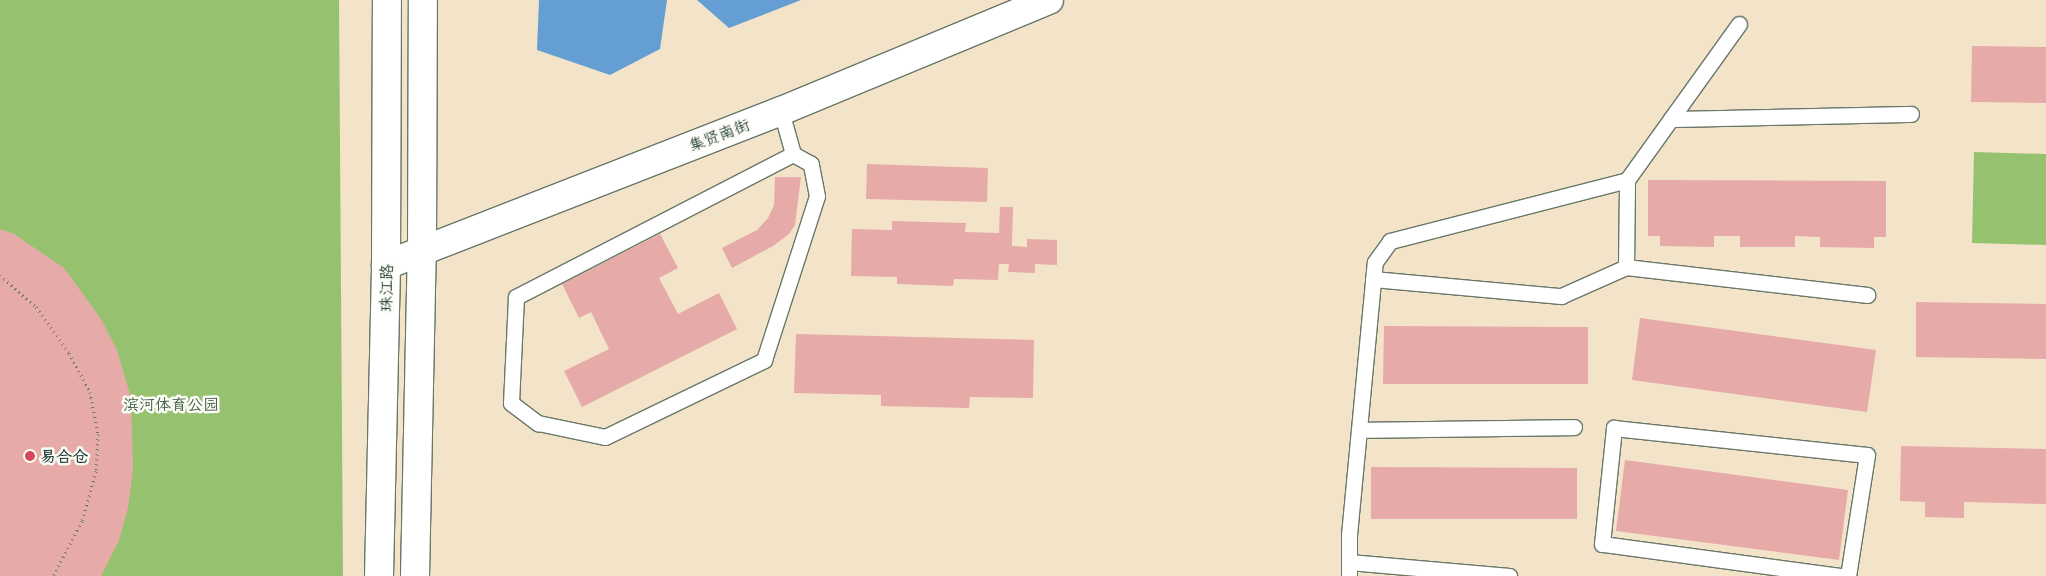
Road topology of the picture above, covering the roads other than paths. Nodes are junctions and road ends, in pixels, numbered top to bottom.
1 (388, 0) edge
2 (423, 0) edge
3 (1049, 0) edge
4 (1739, 24) dead end
5 (780, 111) junction
6 (1911, 114) dead end
7 (1671, 118) junction
8 (792, 154) junction
9 (1627, 180) junction
10 (422, 251) junction
11 (386, 265) junction
12 (1626, 267) junction
13 (1374, 279) junction
14 (1867, 295) dead end
15 (1574, 426) dead end
16 (1359, 430) junction
17 (1349, 569) edge
18 (379, 576) edge
19 (415, 576) edge
20 (1509, 576) edge
21 (1840, 576) edge
22 (1848, 576) edge

1 - 11 main road, 珠江路
2 - 10 main road
3 - 5 main road, 集贤南街
4 - 7 lane
5 - 8 lane
5 - 10 main road, 集贤南街
6 - 7 lane
7 - 9 lane
8 - 8 lane
9 - 12 lane
9 - 13 lane
10 - 11 main road, 集贤南街
10 - 19 main road
11 - 18 main road, 珠江路
12 - 13 lane
12 - 14 lane
13 - 16 lane
15 - 16 lane
16 - 17 lane
17 - 20 lane
21 - 22 lane

